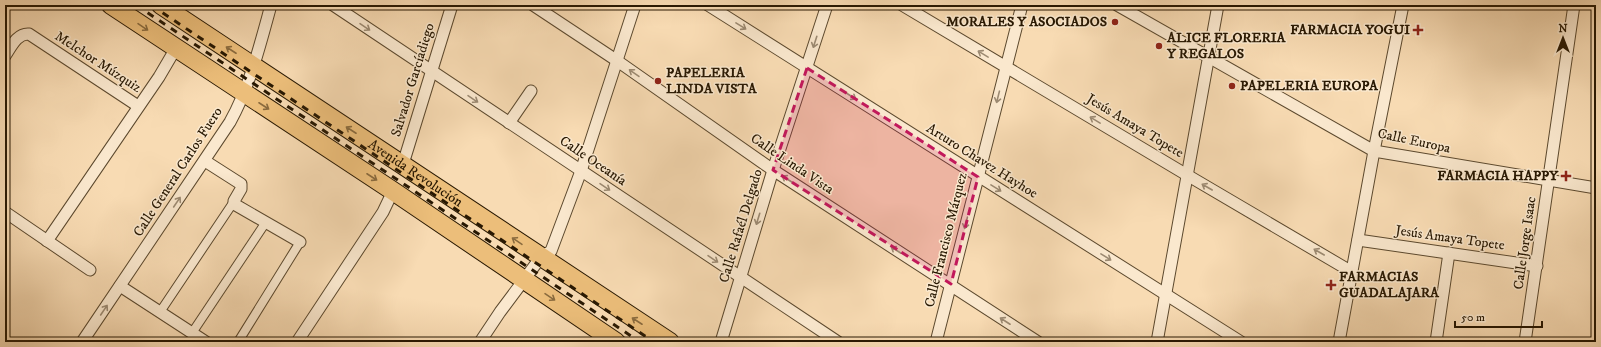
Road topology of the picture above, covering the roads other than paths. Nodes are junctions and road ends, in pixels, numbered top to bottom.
1 (111, 5) edge
2 (161, 5) edge
3 (271, 5) edge
4 (333, 5) edge
5 (452, 5) edge
6 (533, 5) edge
7 (635, 5) edge
8 (708, 5) edge
9 (827, 5) edge
10 (902, 5) edge
11 (1022, 5) edge
12 (1117, 5) edge
13 (1218, 5) edge
14 (1404, 5) edge
15 (1574, 5) edge
16 (176, 48) junction
17 (5, 56) edge
18 (1209, 57) junction
19 (616, 60) junction
20 (254, 66) junction
21 (1006, 67) junction
22 (807, 68) junction
23 (431, 71) junction
24 (531, 91) dead end
25 (244, 93) junction
26 (138, 106) junction
27 (509, 123) junction
28 (1374, 151) junction
29 (204, 161) junction
30 (403, 164) junction
31 (773, 170) junction
32 (581, 171) junction
33 (1187, 175) junction
34 (978, 177) junction
35 (1549, 181) junction
36 (1596, 188) edge
37 (393, 191) junction
38 (233, 203) junction
39 (5, 212) edge
40 (266, 222) junction
41 (1358, 240) junction
42 (47, 241) junction
43 (300, 242) joint
44 (1449, 253) junction
45 (541, 257) junction
46 (1537, 266) junction
47 (90, 270) dead end
48 (1352, 272) junction
49 (741, 277) junction
50 (524, 280) junction
51 (950, 284) junction
52 (120, 286) junction
53 (1166, 294) junction
54 (160, 312) junction
55 (192, 333) junction
56 (82, 342) edge
57 (206, 342) edge
58 (238, 342) edge
59 (297, 342) edge
60 (480, 342) edge
61 (616, 342) edge
62 (670, 342) edge
63 (721, 342) edge
64 (838, 342) edge
65 (936, 342) edge
66 (1038, 342) edge
67 (1157, 342) edge
68 (1241, 342) edge
69 (1339, 342) edge
70 (1436, 342) edge
71 (1525, 342) edge

1 -> 16 main road, Avenida Revolución
20 -> 2 main road, Avenida Revolución
3 - 20 street, Calle General Carlos Fuero
4 -> 23 street, Calle Oceanía
5 - 23 street, Salvador Garcíadiego
6 - 19 street, Calle Linda Vista
7 - 19 street
8 -> 22 street, Arturo Chavez Hayhoe
9 -> 22 street, Calle Rafaél Delgado
21 -> 10 street, Jesús Amaya Topete
11 - 21 street, Calle Francisco Márquez
12 - 18 street, Calle Europa
13 - 18 street
14 - 28 street
15 - 35 street, Calle Jorge Isaac
16 - 25 main road, Avenida Revolución
16 - 26 street, Melchor Múzquiz
17 - 26 street, Melchor Múzquiz
18 - 28 street, Calle Europa
18 - 33 street
31 -> 19 street, Calle Linda Vista
19 - 32 street
20 - 25 street, Calle General Carlos Fuero
30 -> 20 main road, Avenida Revolución
33 -> 21 street, Jesús Amaya Topete
21 -> 34 street, Calle Francisco Márquez
22 - 31 street, Calle Rafaél Delgado
22 -> 34 street, Arturo Chavez Hayhoe
23 -> 27 street, Calle Oceanía
23 - 30 street, Salvador Garcíadiego
24 - 27 street
25 - 29 street, Calle General Carlos Fuero
25 -> 37 main road, Avenida Revolución
26 - 42 street
27 - 32 street, Calle Oceanía
28 - 35 street, Calle Europa
28 - 41 street
29 - 38 street
52 -> 29 street, Calle General Carlos Fuero
45 -> 30 main road, Avenida Revolución
31 -> 49 street, Calle Rafaél Delgado
51 -> 31 street, Calle Linda Vista
32 - 45 street
32 -> 49 street, Calle Oceanía
48 -> 33 street, Jesús Amaya Topete
33 - 53 street
34 -> 51 street, Calle Francisco Márquez
34 -> 53 street, Arturo Chavez Hayhoe
35 - 36 street, Calle Europa
35 - 46 street, Calle Jorge Isaac
37 - 50 main road, Avenida Revolución
37 - 59 street
38 - 40 street
38 - 54 street
39 - 42 street
40 - 43 street
40 - 55 street
41 - 44 street, Jesús Amaya Topete
41 - 48 street
42 - 47 street
43 - 58 street
44 - 46 street, Jesús Amaya Topete
44 - 70 street
45 - 50 street
62 -> 45 main road, Avenida Revolución
46 - 71 street, Calle Jorge Isaac
48 - 69 street
49 - 63 street, Calle Rafaél Delgado
49 - 64 street, Calle Oceanía
50 - 60 street
50 -> 61 main road, Avenida Revolución
51 - 65 street, Calle Francisco Márquez
66 -> 51 street, Calle Linda Vista
52 - 54 street
56 -> 52 street, Calle General Carlos Fuero
53 - 67 street
53 - 68 street, Arturo Chavez Hayhoe
54 - 55 street
55 - 57 street

